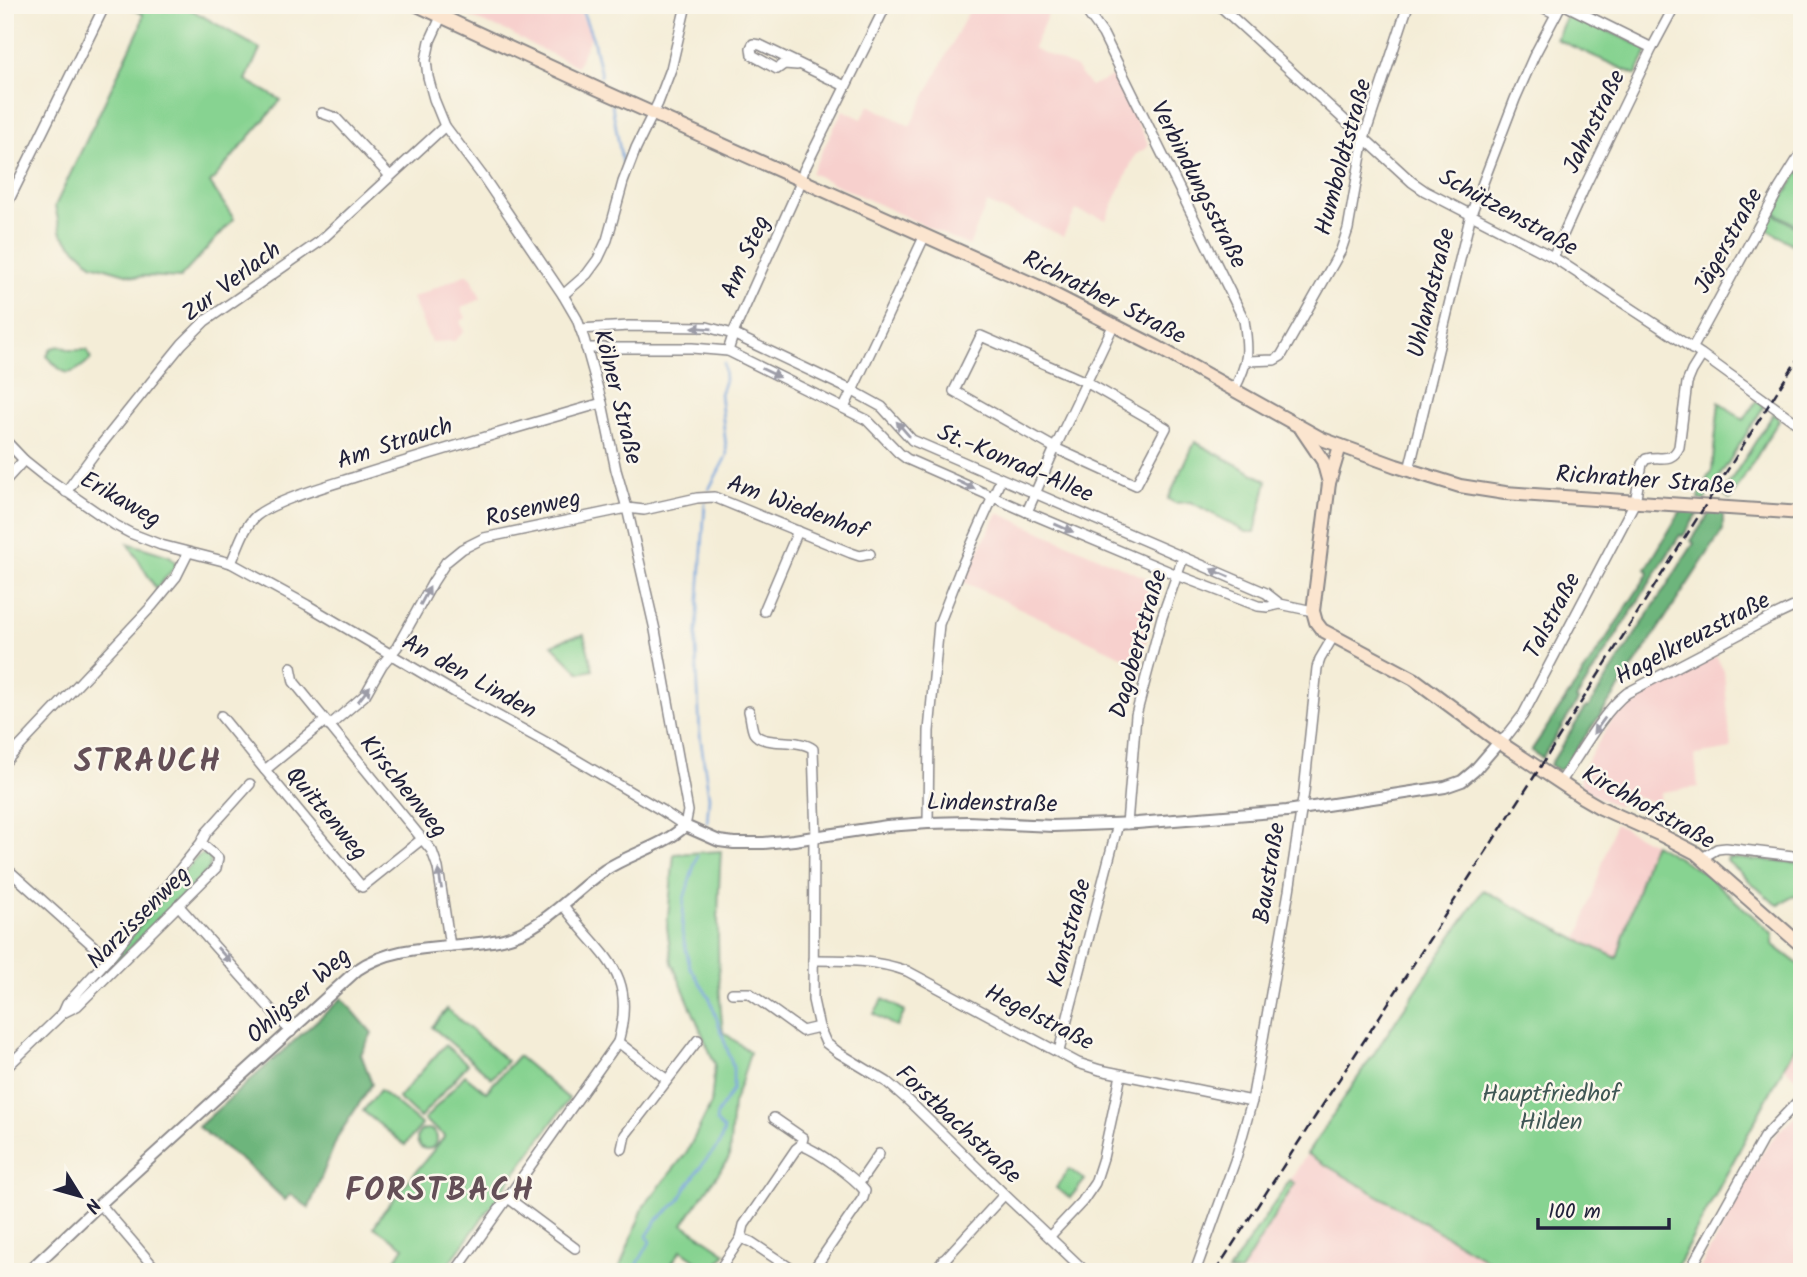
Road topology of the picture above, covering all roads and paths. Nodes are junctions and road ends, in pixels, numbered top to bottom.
1 (104, 5) edge
2 (417, 5) edge
3 (686, 5) edge
4 (886, 5) edge
5 (1082, 5) edge
6 (1219, 5) edge
7 (1409, 5) edge
8 (1538, 5) edge
9 (1563, 5) edge
10 (1675, 5) edge
11 (1556, 15) junction
12 (441, 17) junction
13 (1652, 48) junction
14 (797, 65) junction
15 (845, 86) junction
16 (322, 113) dead end
17 (652, 113) junction
18 (445, 126) junction
19 (1364, 138) junction
20 (1802, 152) edge
21 (390, 176) junction
22 (801, 179) junction
23 (9, 190) edge
24 (5, 208) edge
25 (1471, 214) junction
26 (925, 235) junction
27 (1553, 257) junction
28 (563, 295) junction
29 (1114, 324) junction
30 (580, 329) junction
31 (733, 334) junction
32 (586, 348) junction
33 (1692, 349) junction
34 (728, 351) junction
35 (1702, 355) junction
36 (1247, 361) junction
37 (1086, 382) junction
38 (1234, 390) junction
39 (853, 391) junction
40 (602, 403) junction
41 (844, 408) junction
42 (1300, 427) junction
43 (1802, 427) edge
44 (5, 440) edge
45 (1340, 446) junction
46 (1055, 448) junction
47 (24, 460) junction
48 (1323, 461) junction
49 (1409, 470) junction
50 (1001, 480) junction
51 (5, 481) edge
52 (1329, 483) junction
53 (66, 492) junction
54 (1034, 493) junction
55 (992, 497) junction
56 (1634, 502) junction
57 (627, 508) junction
58 (1027, 512) junction
59 (1802, 513) edge
60 (798, 531) junction
61 (188, 552) junction
62 (870, 554) dead end
63 (1184, 558) junction
64 (232, 564) junction
65 (1177, 575) junction
66 (1802, 603) edge
67 (1280, 604) junction
68 (764, 611) dead end
69 (1313, 611) junction
70 (1333, 637) junction
71 (390, 655) junction
72 (292, 667) dead end
73 (749, 711) dead end
74 (221, 716) dead end
75 (327, 724) junction
76 (1504, 738) junction
77 (5, 762) edge
78 (265, 770) junction
79 (1560, 783) junction
80 (250, 784) dead end
81 (1302, 808) junction
82 (928, 823) junction
83 (1122, 824) junction
84 (685, 826) junction
85 (815, 837) junction
86 (422, 839) junction
87 (201, 843) junction
88 (1802, 857) edge
89 (1702, 858) junction
90 (5, 867) edge
91 (178, 905) junction
92 (563, 905) junction
93 (450, 946) junction
94 (1802, 946) edge
95 (108, 959) junction
96 (813, 960) junction
97 (732, 993) dead end
98 (63, 1013) junction
99 (819, 1027) junction
100 (291, 1032) junction
101 (698, 1040) dead end
102 (618, 1042) junction
103 (1059, 1051) junction
104 (5, 1069) edge
105 (1121, 1075) junction
106 (666, 1079) junction
107 (1802, 1097) edge
108 (1252, 1101) junction
109 (774, 1118) dead end
110 (801, 1145) junction
111 (622, 1149) dead end
112 (879, 1153) dead end
113 (859, 1184) junction
114 (1004, 1195) junction
115 (508, 1198) junction
116 (100, 1204) junction
117 (1050, 1237) junction
118 (741, 1238) junction
119 (575, 1248) dead end
120 (943, 1260) junction
121 (28, 1272) edge
122 (157, 1272) edge
123 (455, 1272) edge
124 (719, 1272) edge
125 (796, 1272) edge
126 (812, 1272) edge
127 (933, 1272) edge
128 (955, 1272) edge
129 (1086, 1272) edge
130 (1195, 1272) edge
131 (1689, 1272) edge

1 - 23 street
2 - 12 main road, Richrather Straße
3 - 17 street
4 - 15 street, Am Steg
5 - 36 street, Verbindungsstraße
6 - 19 street, Schützenstraße
7 - 19 street, Humboldtstraße
8 - 11 street
9 - 11 street, Uhlandstraße
9 - 13 street
10 - 13 street, Jahnstraße
11 - 25 street, Uhlandstraße
12 - 17 main road, Richrather Straße
12 - 18 street, Kölner Straße
13 - 27 street, Jahnstraße
14 - 14 street
14 - 15 street
15 - 22 street, Am Steg
16 - 21 street
17 - 22 main road, Richrather Straße
17 - 28 street
18 - 21 street, Zur Verlach
18 - 28 street, Kölner Straße
19 - 25 street, Schützenstraße
19 - 36 street, Humboldtstraße
20 - 33 street, Jägerstraße
21 - 53 street, Zur Verlach
22 - 26 main road, Richrather Straße
22 - 31 street, Am Steg
23 - 24 street
25 - 27 street, Schützenstraße
25 - 49 street, Uhlandstraße
26 - 29 main road, Richrather Straße
26 - 39 street
27 - 33 street, Schützenstraße
28 - 30 street, Kölner Straße
29 - 37 street
29 - 38 main road, Richrather Straße
31 -> 30 street, St.-Konrad-Allee
30 - 32 street, Kölner Straße
31 - 34 street, Am Steg
31 - 39 street, St.-Konrad-Allee
32 - 34 street, St.-Konrad-Allee
32 - 40 street, Kölner Straße
33 - 35 street, Schützenstraße
34 -> 41 street, St.-Konrad-Allee
35 - 43 street, Schützenstraße
35 - 56 street, Talstraße
36 - 38 street, Verbindungsstraße
37 - 46 street
37 - 46 street
37 - 46 street
38 - 42 main road, Richrather Straße
39 - 41 street
50 -> 39 street, St.-Konrad-Allee
40 - 57 street, Kölner Straße
40 - 64 street, Am Strauch
41 -> 55 street, St.-Konrad-Allee
42 - 45 main road, Richrather Straße
42 - 48 main road
44 - 47 street, Erikaweg
45 - 48 main road
45 - 49 main road, Richrather Straße
45 - 52 main road
46 - 54 street
47 - 51 street
47 - 53 street, Erikaweg
48 - 52 main road
49 - 56 main road, Richrather Straße
50 - 54 street, St.-Konrad-Allee
50 - 55 street
52 - 69 main road
53 - 61 street, Erikaweg
54 - 58 street
54 - 63 street, St.-Konrad-Allee
55 - 58 street, St.-Konrad-Allee
55 - 82 street
56 - 59 main road, Richrather Straße
56 - 76 street, Talstraße
57 - 60 street, Am Wiedenhof
71 -> 57 street, Rosenweg
57 - 84 street, Kölner Straße
58 -> 65 street, St.-Konrad-Allee
60 - 62 street, Am Wiedenhof
60 - 68 street
61 - 64 street, Erikaweg
61 - 77 street
63 - 65 street, Dagobertstraße
67 -> 63 street, St.-Konrad-Allee
64 - 71 street, An den Linden
65 - 67 street, St.-Konrad-Allee
65 - 83 street, Dagobertstraße
66 -> 79 street, Hagelkreuzstraße
67 - 69 street, St.-Konrad-Allee
69 - 70 main road
70 - 76 main road, Kirchhofstraße
70 - 81 street, Baustraße
75 -> 71 street, Rosenweg
71 - 84 street, An den Linden
72 - 75 street, Kirschenweg
73 - 85 street, Forstbachstraße
74 - 78 street, Quittenweg
75 - 78 street, Quittenweg
75 - 86 street, Kirschenweg
76 - 79 main road, Kirchhofstraße
76 - 81 street, Lindenstraße
78 - 86 street, Quittenweg
79 - 89 main road, Kirchhofstraße
80 - 87 street, Narzissenweg
81 - 83 street, Lindenstraße
81 - 108 street, Baustraße
82 - 83 street, Lindenstraße
82 - 85 street, Lindenstraße
83 - 103 street, Kantstraße
84 - 85 street, Lindenstraße
84 - 92 street, Ohligser Weg
85 - 96 street, Forstbachstraße
93 -> 86 street, Kirschenweg
87 - 91 street, Narzissenweg
87 - 95 street, Narzissenweg
88 - 89 street
89 - 94 main road, Kirchhofstraße
90 - 95 street
91 - 98 street, Narzissenweg
91 -> 100 street
92 - 93 street, Ohligser Weg
92 - 102 street
93 - 100 street, Ohligser Weg
95 - 98 street, Narzissenweg
96 - 99 street, Forstbachstraße
96 - 103 street, Hegelstraße
97 - 99 street
98 - 104 street, Narzissenweg
99 - 114 street, Forstbachstraße
100 - 116 street, Ohligser Weg
101 - 106 street
102 - 106 street
102 - 115 street
103 - 105 street, Hegelstraße
105 - 108 street, Hegelstraße
105 - 117 street
106 - 111 street
107 - 131 street
108 - 130 street, Baustraße
109 - 110 street
110 - 113 street
110 - 118 street
112 - 113 street
113 - 126 street
114 - 117 street, Forstbachstraße
114 - 120 street
115 - 119 street
115 - 123 street
116 - 121 street, Ohligser Weg
116 - 122 street
117 - 129 street, Forstbachstraße
118 - 124 street
118 - 125 street
120 - 127 street
120 - 128 street

